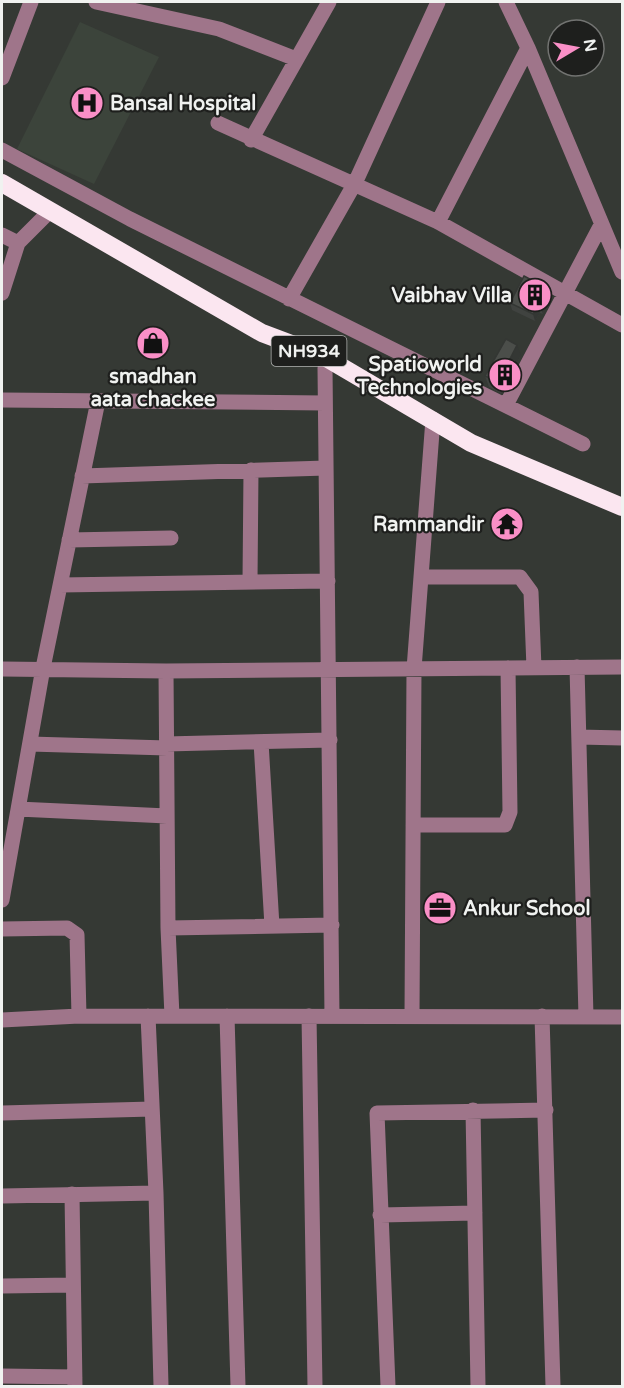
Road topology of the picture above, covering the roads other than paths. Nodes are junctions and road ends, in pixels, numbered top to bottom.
1 (31, 2) edge
2 (96, 2) edge
3 (328, 2) edge
4 (438, 2) edge
5 (506, 2) edge
6 (528, 48) junction
7 (296, 59) junction
8 (2, 78) edge
9 (218, 123) dead end
10 (251, 140) junction
11 (2, 150) edge
12 (2, 183) edge
13 (355, 183) junction
14 (50, 211) junction
15 (438, 222) junction
16 (602, 225) junction
17 (2, 235) edge
18 (18, 243) junction
19 (622, 272) edge
20 (2, 292) edge
21 (566, 293) junction
22 (290, 299) junction
23 (622, 325) edge
24 (325, 368) dead end
25 (2, 400) edge
26 (98, 401) junction
27 (325, 403) junction
28 (506, 405) junction
29 (433, 419) junction
30 (583, 444) dead end
31 (326, 468) junction
32 (250, 471) junction
33 (82, 476) junction
34 (622, 507) edge
35 (171, 538) dead end
36 (69, 540) junction
37 (421, 577) junction
38 (328, 581) junction
39 (250, 582) junction
40 (60, 585) junction
41 (577, 667) junction
42 (622, 667) edge
43 (508, 668) junction
44 (534, 668) junction
45 (2, 669) edge
46 (43, 669) junction
47 (414, 669) junction
48 (330, 670) junction
49 (166, 671) junction
50 (579, 737) junction
51 (622, 738) edge
52 (330, 740) junction
53 (261, 742) junction
54 (30, 744) junction
55 (166, 746) junction
56 (18, 809) junction
57 (167, 816) junction
58 (413, 825) junction
59 (2, 900) edge
60 (332, 925) junction
61 (272, 926) junction
62 (168, 928) junction
63 (2, 929) edge
64 (79, 1016) junction
65 (147, 1016) junction
66 (172, 1016) junction
67 (227, 1016) junction
68 (309, 1016) junction
69 (333, 1016) junction
70 (412, 1016) junction
71 (542, 1016) junction
72 (586, 1017) junction
73 (622, 1017) edge
74 (2, 1020) edge
75 (152, 1109) junction
76 (473, 1110) junction
77 (546, 1110) junction
78 (2, 1113) edge
79 (156, 1193) junction
80 (72, 1194) junction
81 (2, 1196) edge
82 (475, 1213) junction
83 (380, 1215) junction
84 (73, 1285) junction
85 (2, 1286) edge
86 (2, 1376) edge
87 (75, 1382) edge
88 (161, 1386) edge
89 (238, 1386) edge
90 (315, 1386) edge
91 (388, 1386) edge
92 (478, 1386) edge
93 (553, 1386) edge

1 - 8 street
2 - 7 street
3 - 7 street
4 - 13 street
5 - 6 street
6 - 15 street
6 - 16 street
7 - 10 street
9 - 10 street
10 - 13 street
11 - 22 street
12 - 14 highway, NH934
13 - 15 street
13 - 22 street
14 - 18 street
14 - 29 highway, NH934
15 - 21 street
16 - 19 street
16 - 21 street
17 - 18 street
18 - 20 street
21 - 23 street
21 - 28 street
22 - 28 street
24 - 27 street
25 - 26 street
26 - 27 street
26 - 33 street
27 - 31 street
28 - 30 street
29 - 34 highway, NH934
29 - 37 street
31 - 32 street
31 - 38 street
32 - 33 street
32 - 39 street
33 - 36 street
35 - 36 street
36 - 40 street
37 - 44 street
37 - 47 street
38 - 39 street
38 - 48 street
39 - 40 street
40 - 46 street
41 - 42 street
41 - 44 street
41 - 50 street
43 - 44 street
43 - 47 street
43 - 58 street
45 - 46 street
46 - 49 street
46 - 54 street
47 - 48 street
47 - 58 street
48 - 49 street
48 - 52 street
49 - 55 street
50 - 51 street
50 - 72 street
52 - 53 street
52 - 60 street
53 - 55 street
53 - 61 street
54 - 55 street
54 - 56 street
55 - 57 street
56 - 57 street
56 - 59 street
57 - 62 street
58 - 70 street
60 - 61 street
60 - 69 street
61 - 62 street
62 - 66 street
63 - 64 street
64 - 65 street
64 - 74 street
65 - 66 street
65 - 75 street
66 - 67 street
67 - 68 street
67 - 89 street
68 - 69 street
68 - 90 street
69 - 70 street
70 - 71 street
71 - 72 street
71 - 77 street
72 - 73 street
75 - 78 street
75 - 79 street
76 - 77 street
76 - 82 street
76 - 83 street
77 - 93 street
79 - 80 street
79 - 88 street
80 - 81 street
80 - 84 street
82 - 83 street
82 - 92 street
83 - 91 street
84 - 85 street
84 - 87 street
86 - 87 street

